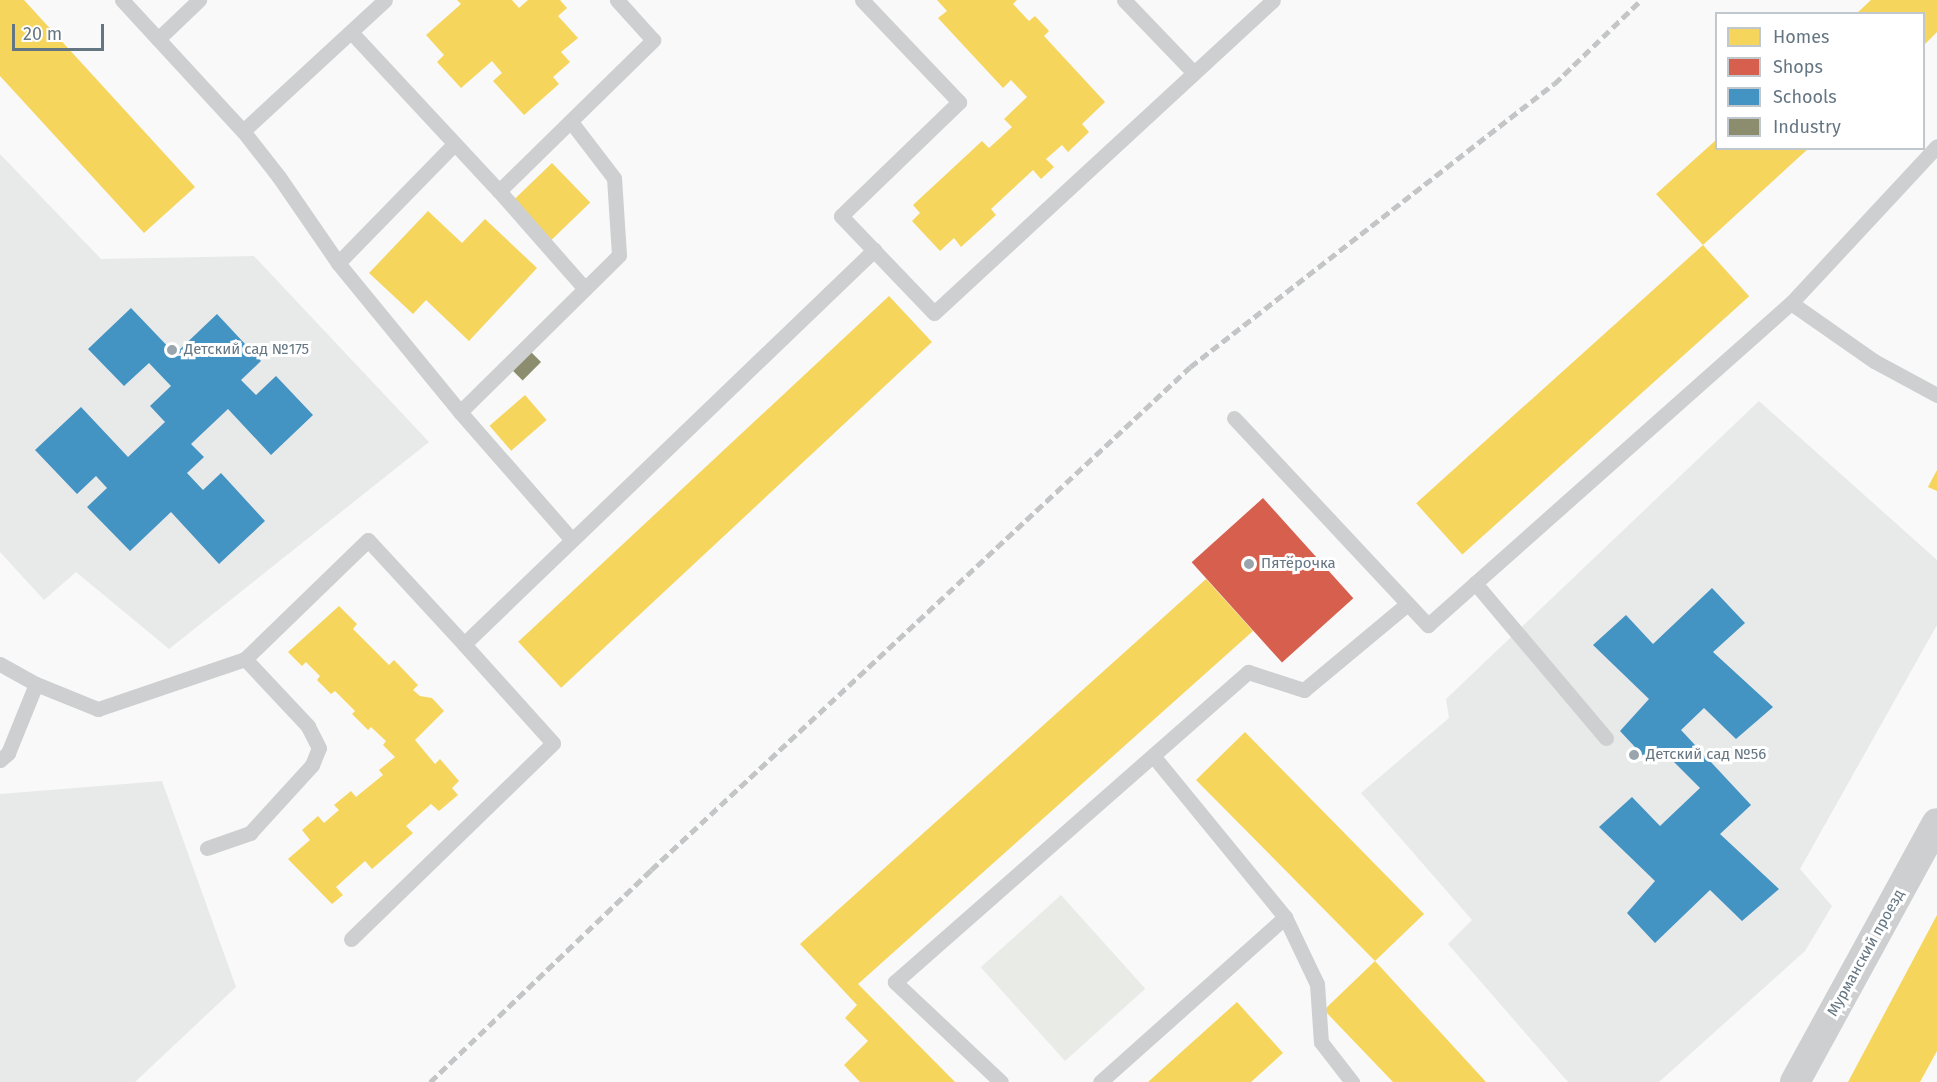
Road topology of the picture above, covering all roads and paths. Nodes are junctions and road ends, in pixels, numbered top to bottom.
1 (122, 0) edge
2 (200, 0) edge
3 (385, 0) edge
4 (617, 0) edge
5 (862, 0) edge
6 (1124, 0) edge
7 (1273, 0) edge
8 (351, 32) junction
9 (158, 39) junction
10 (1193, 72) junction
11 (572, 123) junction
12 (243, 131) junction
13 (454, 144) junction
14 (1937, 146) edge
15 (499, 191) junction
16 (874, 250) junction
17 (338, 263) junction
18 (585, 289) junction
19 (1791, 303) junction
20 (1937, 395) edge
21 (460, 412) junction
22 (1234, 418) dead end
23 (572, 540) junction
24 (1475, 583) junction
25 (1406, 605) junction
26 (464, 644) junction
27 (245, 659) junction
28 (0, 664) edge
29 (36, 684) junction
30 (1606, 738) dead end
31 (1153, 756) junction
32 (0, 760) edge
33 (1937, 824) edge
34 (207, 848) dead end
35 (1285, 917) junction
36 (351, 939) dead end
37 (1001, 1082) edge
38 (1100, 1082) edge
39 (1352, 1082) edge
40 (1795, 1082) edge

1 - 9 lane
2 - 9 lane
3 - 8 lane
4 - 11 lane
5 - 16 lane
6 - 10 lane
7 - 10 lane
8 - 12 lane
8 - 13 lane
9 - 12 lane
10 - 16 lane
11 - 15 lane
11 - 18 lane
12 - 17 lane
13 - 15 lane
13 - 17 lane
14 - 19 lane
15 - 18 lane
16 - 23 lane
17 - 21 lane
18 - 21 lane
19 - 20 lane
19 - 24 lane
21 - 23 lane
22 - 25 lane
23 - 26 lane
24 - 25 lane
24 - 30 lane
25 - 31 lane
26 - 27 lane
26 - 36 lane
27 - 29 lane
27 - 34 lane
28 - 29 lane
29 - 32 lane
31 - 35 lane
31 - 37 lane
33 - 40 street, Мурманский проезд
35 - 38 lane
35 - 39 lane

